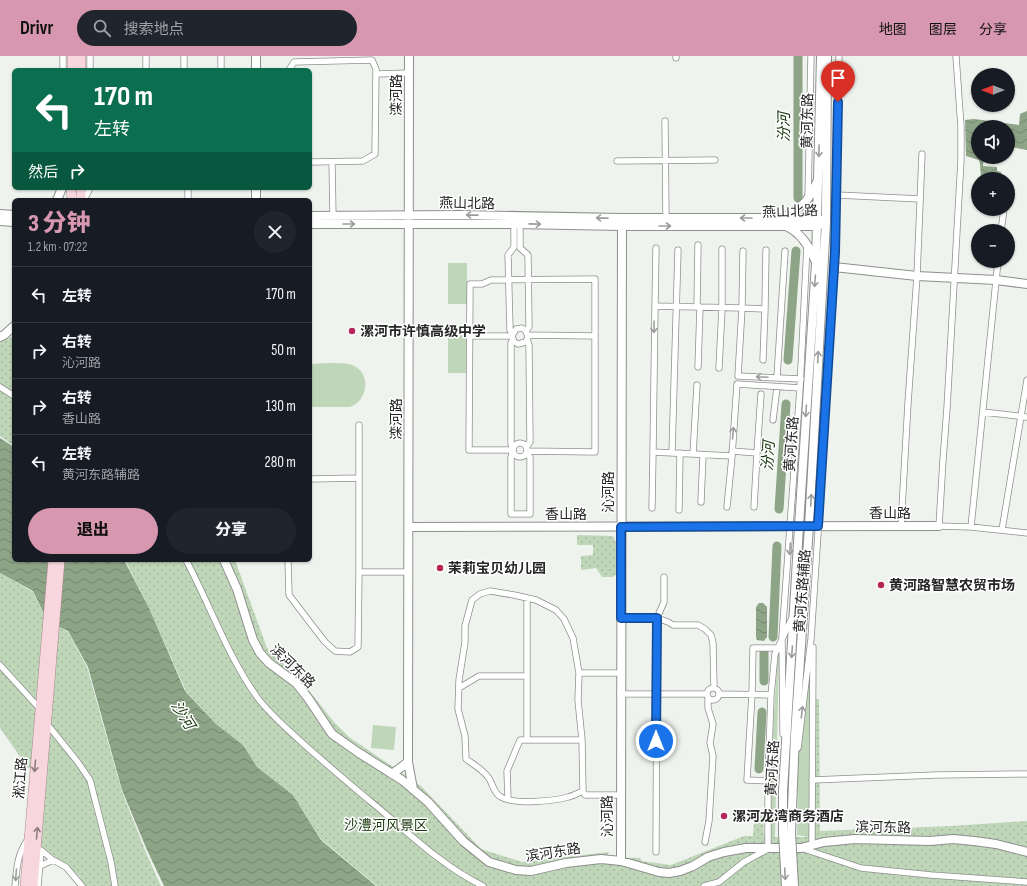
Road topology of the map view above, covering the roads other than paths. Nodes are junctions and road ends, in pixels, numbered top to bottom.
1 (63, 56) edge
2 (72, 56) edge
3 (81, 56) edge
4 (90, 56) edge
5 (146, 56) edge
6 (184, 56) edge
7 (221, 56) edge
8 (256, 56) edge
9 (409, 56) edge
10 (811, 56) edge
11 (821, 56) edge
12 (827, 56) edge
13 (839, 56) edge
14 (956, 56) edge
15 (63, 68) edge
16 (72, 68) edge
17 (81, 68) edge
18 (90, 68) edge
19 (146, 68) edge
20 (184, 68) edge
21 (221, 68) edge
22 (256, 68) edge
23 (290, 68) edge
24 (409, 73) junction
25 (376, 74) junction
26 (665, 121) dead end
27 (922, 154) dead end
28 (666, 160) junction
29 (715, 160) dead end
30 (617, 161) dead end
31 (312, 162) edge
32 (332, 162) junction
33 (819, 177) junction
34 (836, 195) junction
35 (808, 199) junction
36 (920, 199) junction
37 (0, 214) edge
38 (12, 215) edge
39 (312, 216) edge
40 (333, 216) junction
41 (666, 218) junction
42 (410, 220) junction
43 (0, 221) edge
44 (12, 222) edge
45 (622, 222) junction
46 (783, 222) junction
47 (820, 222) junction
48 (836, 223) junction
49 (312, 224) edge
50 (517, 224) junction
51 (698, 245) dead end
52 (807, 245) junction
53 (656, 248) dead end
54 (722, 249) dead end
55 (678, 250) dead end
56 (766, 250) dead end
57 (743, 251) dead end
58 (785, 251) dead end
59 (816, 264) junction
60 (834, 267) junction
61 (997, 268) edge
62 (917, 276) junction
63 (955, 278) junction
64 (509, 280) junction
65 (528, 280) junction
66 (996, 280) junction
67 (1027, 284) edge
68 (655, 306) junction
69 (676, 307) junction
70 (698, 307) junction
71 (722, 308) junction
72 (742, 308) junction
73 (765, 309) junction
74 (12, 328) edge
75 (527, 335) junction
76 (470, 336) junction
77 (512, 336) junction
78 (595, 336) junction
79 (0, 337) edge
80 (763, 360) dead end
81 (698, 367) dead end
82 (719, 368) dead end
83 (777, 377) junction
84 (800, 379) junction
85 (1027, 380) edge
86 (698, 385) dead end
87 (0, 387) edge
88 (776, 387) junction
89 (800, 388) junction
90 (761, 394) dead end
91 (12, 395) edge
92 (983, 412) junction
93 (1020, 416) junction
94 (1027, 417) edge
95 (773, 420) dead end
96 (359, 426) dead end
97 (513, 450) junction
98 (527, 450) junction
99 (653, 452) junction
100 (672, 453) junction
101 (680, 453) junction
102 (757, 453) junction
103 (693, 454) junction
104 (732, 454) junction
105 (703, 455) junction
106 (359, 478) junction
107 (312, 479) edge
108 (702, 502) dead end
109 (727, 507) dead end
110 (754, 507) dead end
111 (652, 508) dead end
112 (679, 510) dead end
113 (795, 526) junction
114 (809, 526) junction
115 (818, 526) junction
116 (901, 526) junction
117 (939, 526) junction
118 (409, 527) junction
119 (621, 527) junction
120 (971, 527) junction
121 (1002, 530) junction
122 (1027, 533) edge
123 (53, 562) edge
124 (60, 562) edge
125 (187, 562) edge
126 (225, 562) edge
127 (288, 562) edge
128 (359, 572) junction
129 (408, 572) junction
130 (664, 577) dead end
131 (527, 598) junction
132 (794, 614) junction
133 (803, 614) junction
134 (621, 618) junction
135 (657, 618) junction
136 (782, 637) junction
137 (811, 639) junction
138 (778, 648) junction
139 (0, 665) edge
140 (47, 672) junction
141 (579, 673) junction
142 (621, 673) junction
143 (527, 676) junction
144 (459, 688) junction
145 (714, 688) junction
146 (620, 694) junction
147 (656, 694) junction
148 (719, 694) junction
149 (752, 694) junction
150 (707, 695) junction
151 (771, 695) junction
152 (40, 709) junction
153 (46, 724) junction
154 (527, 740) junction
155 (582, 740) junction
156 (408, 762) junction
157 (392, 774) junction
158 (1027, 774) edge
159 (812, 780) junction
160 (768, 781) junction
161 (413, 789) junction
162 (583, 791) junction
163 (783, 791) junction
164 (792, 792) junction
165 (620, 795) junction
166 (508, 799) junction
167 (787, 833) junction
168 (28, 839) junction
169 (705, 842) dead end
170 (812, 844) junction
171 (801, 848) junction
172 (768, 849) junction
173 (38, 850) junction
174 (656, 852) dead end
175 (1027, 852) edge
176 (54, 860) junction
177 (621, 861) junction
178 (37, 867) junction
179 (1027, 882) edge
180 (15, 886) edge
181 (25, 886) edge
182 (33, 886) edge
183 (38, 886) edge
184 (82, 886) edge
185 (115, 886) edge
186 (483, 886) edge
187 (704, 886) edge
188 (786, 886) edge
189 (794, 886) edge

1 - 15 street
2 - 16 main road
3 - 17 main road
4 - 18 street
5 - 19 street
6 - 20 street
7 - 21 street
8 - 22 street
9 - 24 street, 滦河路
10 - 35 street
11 -> 33 street, 黄河东路
12 - 47 street, 黄河东路
13 - 34 street, 黄河东路辅路
14 - 63 street
23 - 25 street
24 - 25 street
24 - 42 street, 滦河路
25 - 32 street
26 - 28 street
27 - 36 street
28 - 29 street
28 - 30 street
28 - 41 street
31 - 32 street
32 - 40 street
33 - 35 street
33 - 47 street, 黄河东路
34 - 36 street
34 - 48 street, 黄河东路辅路
35 - 46 street
36 - 62 street
37 - 38 street
39 - 40 street, 燕山北路
40 - 42 street, 燕山北路
41 - 45 street, 燕山北路
46 -> 41 street, 燕山北路
45 -> 42 street, 燕山北路
49 -> 42 street, 燕山北路
42 - 50 street, 燕山北路
42 - 118 street, 滦河路
43 - 44 street
45 -> 46 street, 燕山北路
50 -> 45 street, 燕山北路
45 - 119 street, 沁河路
46 - 47 street, 燕山北路
46 - 52 street
47 - 48 street
47 - 59 street, 黄河东路
114 -> 47 street, 黄河东路
48 - 60 street, 黄河东路辅路
50 - 64 street
50 - 65 street
51 - 70 street
52 - 59 street
52 - 84 street, 黄河东路辅路
53 - 68 street
54 - 71 street
55 - 69 street
56 - 73 street
57 - 72 street
58 - 83 street
59 -> 113 street, 黄河东路
60 - 62 street
60 - 115 street, 黄河东路辅路
61 - 66 street
62 - 63 street
62 - 116 street
63 - 66 street
63 - 117 street
64 - 65 street
64 - 76 street
64 - 77 street
65 - 75 street
65 - 78 street
66 - 67 street
66 - 92 street
68 - 69 street
68 -> 99 street
69 - 70 street
69 - 100 street
70 - 71 street
70 - 81 street
71 - 72 street
71 - 82 street
72 - 73 street
83 -> 72 street
73 - 80 street
74 - 79 street
75 - 77 street
75 - 77 street
75 - 78 street
75 - 98 street
76 - 77 street
76 - 97 street
77 - 97 street
78 - 98 street
83 - 84 street
84 - 89 street, 黄河东路辅路
85 - 93 street
86 - 103 street
87 - 91 street
88 - 89 street
88 - 95 street
104 -> 88 street
89 - 113 street, 黄河东路辅路
90 - 102 street
92 - 93 street
92 - 120 street
93 - 94 street
93 - 121 street
96 - 106 street
97 - 98 street
97 - 98 street
97 - 98 street
99 - 100 street
99 - 111 street
100 - 101 street
101 - 103 street
101 - 112 street
102 - 104 street
102 - 110 street
103 - 105 street
104 - 105 street
104 - 109 street
105 - 108 street
106 - 107 street
106 - 128 street
113 - 114 street, 香山路
113 - 119 street, 香山路
113 - 132 street, 黄河东路
113 -> 136 street, 黄河东路辅路
114 - 115 street, 香山路
114 - 133 street, 黄河东路
115 - 116 street, 香山路
115 - 137 street, 黄河东路辅路
116 - 117 street, 香山路
117 - 120 street
118 - 119 street, 香山路
118 - 129 street, 滦河路
119 - 134 street, 沁河路
120 - 121 street
121 - 122 street
123 - 140 main road
124 - 140 main road
125 - 186 street
126 - 157 street, 滨河东路
127 - 128 street
128 - 129 street
129 - 156 street, 滦河路
130 - 135 street
131 - 141 street
131 - 143 street
131 - 144 street
132 - 136 street
132 -> 163 street, 黄河东路
133 - 137 street
133 - 164 street, 黄河东路
134 - 135 street
134 - 142 street, 沁河路
135 - 145 street
135 - 147 street
136 - 138 street
136 - 163 street, 黄河东路辅路
137 - 159 street
164 -> 137 street, 黄河东路辅路
138 - 149 street
138 - 151 street
139 - 152 street
140 - 152 main road, 淞江路
140 - 153 main road, 淞江路
141 - 142 street
141 - 155 street
142 - 146 street, 沁河路
143 - 144 street
143 - 154 street
144 - 166 street
145 - 148 street
145 - 150 street
146 - 147 street
146 - 165 street, 沁河路
147 - 150 street
147 - 174 street
148 - 149 street
148 - 150 street
149 - 151 street
149 - 160 street
150 - 169 street
151 - 160 street
152 -> 168 main road, 淞江路
173 -> 153 main road, 淞江路
153 - 185 street
154 - 155 street
154 - 166 street
155 - 162 street
156 - 157 street
156 - 161 street, 滦河路
157 - 161 street, 滨河东路
158 - 159 street
159 - 170 street
160 - 172 street
161 - 177 street, 滨河东路
162 - 165 street
162 - 166 street
163 - 167 street, 黄河东路
164 - 167 street, 黄河东路
165 - 177 street, 沁河路
167 -> 188 street, bridge
167 - 189 street, bridge
168 -> 180 street
168 - 181 main road, 淞江路
170 - 171 street, 滨河东路
170 - 175 street, 滨河东路
171 - 172 street, 滨河东路
171 - 179 street
172 - 177 street, 滨河东路
172 - 187 street
173 - 176 street
173 - 178 main road, 淞江路
176 - 178 street
176 - 184 street
178 - 182 main road, 淞江路
178 - 183 street

